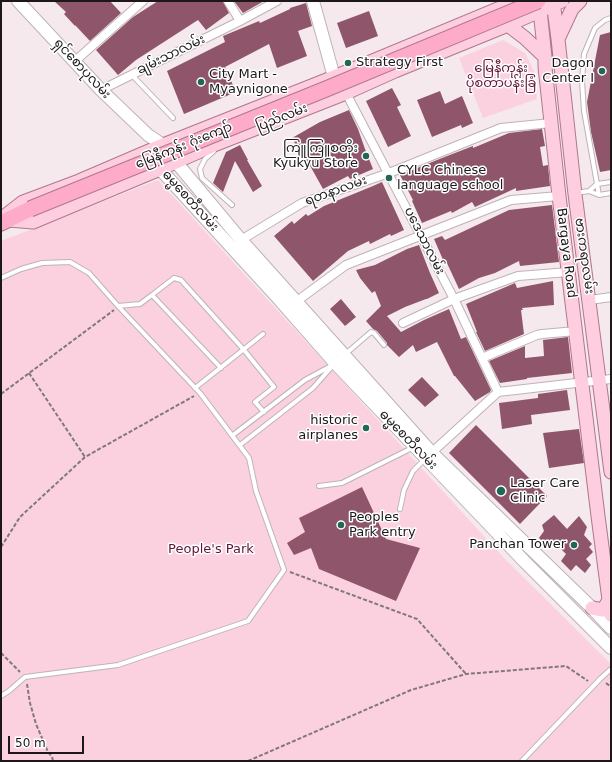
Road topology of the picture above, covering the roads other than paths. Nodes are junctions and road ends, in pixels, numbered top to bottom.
1 (18, 1) edge
2 (143, 1) edge
3 (228, 1) edge
4 (277, 1) edge
5 (313, 1) edge
6 (496, 1) edge
7 (517, 1) edge
8 (580, 1) edge
9 (556, 2) edge
10 (264, 4) edge
11 (539, 4) edge
12 (486, 15) junction
13 (611, 18) edge
14 (240, 21) junction
15 (508, 24) junction
16 (558, 39) junction
17 (545, 57) junction
18 (75, 61) junction
19 (132, 74) junction
20 (334, 77) junction
21 (101, 90) junction
22 (346, 93) junction
23 (173, 118) dead end
24 (551, 123) junction
25 (148, 135) junction
26 (163, 145) junction
27 (214, 145) junction
28 (151, 150) junction
29 (176, 162) junction
30 (160, 170) junction
31 (389, 173) junction
32 (611, 182) edge
33 (597, 184) junction
34 (589, 191) junction
35 (611, 193) edge
36 (575, 194) junction
37 (599, 195) junction
38 (559, 196) junction
39 (232, 205) dead end
40 (4, 219) edge
41 (421, 235) junction
42 (241, 240) junction
43 (569, 272) junction
44 (1, 278) edge
45 (152, 294) junction
46 (611, 297) edge
47 (454, 299) junction
48 (590, 300) junction
49 (297, 301) junction
50 (118, 306) junction
51 (403, 323) dead end
52 (576, 331) junction
53 (263, 334) dead end
54 (384, 345) dead end
55 (244, 350) junction
56 (344, 354) junction
57 (482, 358) junction
58 (334, 363) junction
59 (221, 368) junction
60 (605, 380) edge
61 (582, 383) junction
62 (195, 388) junction
63 (498, 392) junction
64 (264, 412) junction
65 (233, 435) junction
66 (240, 445) junction
67 (414, 446) junction
68 (429, 456) junction
69 (610, 463) edge
70 (319, 486) dead end
71 (400, 509) dead end
72 (607, 564) edge
73 (608, 600) junction
74 (592, 608) junction
75 (611, 615) edge
76 (611, 628) edge
77 (611, 648) edge
78 (611, 669) edge
79 (1, 696) edge
80 (522, 761) edge

1 - 18 main road, ရှင်စောပုလမ်း
2 - 18 street
3 - 14 street
4 - 10 street, ချမ်းသာလမ်း
5 - 20 main road
6 - 12 main road
7 - 12 main road, ပြည်လမ်း
8 - 16 main road
9 - 11 main road, ပြည်လမ်း
9 - 16 main road, ဗားကရာလမ်း
10 - 14 street, ချမ်းသာလမ်း
11 - 15 main road, ပြည်လမ်း
11 - 17 main road
11 - 40 highway, မြေနီကုန်း ဂုံးကျော်, bridge
12 - 20 main road, ပြည်လမ်း
13 - 33 lane
14 - 19 street, ချမ်းသာလမ်း
15 - 17 main road
15 - 22 main road, ပြည်လမ်း
16 - 36 main road, ဗားကရာလမ်း
17 - 24 main road
18 - 21 main road, ရှင်စောပုလမ်း
19 - 21 street, ချမ်းသာလမ်း
19 - 23 lane
20 - 26 main road, ပြည်လမ်း
21 - 25 main road, ရှင်စောပုလမ်း
22 - 27 main road, ပြည်လမ်း
22 - 31 street, ပဒေသာလမ်း
24 - 31 street, ရတနာလမ်း
24 - 38 main road, Bargaya Road
25 - 26 main road, ဓမ္မစေတီလမ်း
25 - 28 main road, ဓမ္မစေတီလမ်း
26 - 28 main road, ပြည်လမ်း
26 - 29 main road, ဓမ္မစေတီလမ်း
27 - 29 main road, ပြည်လမ်း
27 - 39 lane
28 - 30 main road, ဓမ္မစေတီလမ်း
28 - 40 main road, ပြည်လမ်း
29 - 30 main road, ပြည်လမ်း
29 - 42 main road, ဓမ္မစေတီလမ်း
30 - 40 main road, ပြည်လမ်း
30 - 58 main road, ဓမ္မစေတီလမ်း
31 - 41 street, ပဒေသာလမ်း
31 - 42 street, ရတနာလမ်း
32 - 33 lane
33 - 34 lane
33 - 37 lane
34 - 36 lane
34 - 37 lane
35 - 37 lane
36 - 38 main road
36 - 48 main road, ဗားကရာလမ်း
38 - 41 street
38 - 43 main road, Bargaya Road
41 - 47 street, ပဒေသာလမ်း
41 - 49 street
42 - 49 main road, ဓမ္မစေတီလမ်း
43 - 47 street
43 - 52 main road, Bargaya Road
44 - 50 lane
45 - 50 lane
45 - 55 lane
45 - 59 lane
46 - 48 street
47 - 51 street
47 - 57 street, ပဒေသာလမ်း
48 - 60 main road, ဗားကရာလမ်း
49 - 56 main road, ဓမ္မစေတီလမ်း
50 - 62 lane
52 - 57 street
52 - 61 main road, Bargaya Road
53 - 55 lane
54 - 56 lane
55 - 59 lane
55 - 64 lane
56 - 58 lane
56 - 68 main road, ဓမ္မစေတီလမ်း
57 - 63 street, ပဒေသာလမ်း
58 - 64 lane
58 - 66 lane
58 - 67 main road, ဓမ္မစေတီလမ်း
59 - 62 lane
60 - 61 street
60 - 69 main road, ဗားကရာလမ်း
61 - 63 street
61 - 72 main road
62 - 65 lane
63 - 68 street
64 - 65 lane
65 - 66 lane
66 - 79 lane
67 - 68 main road, ဓမ္မစေတီလမ်း
67 - 70 lane
68 - 71 lane
68 - 74 main road, ဓမ္မစေတီလမ်း
68 - 77 main road, ဓမ္မစေတီလမ်း
72 - 73 main road
73 - 74 main road
73 - 75 main road
74 - 76 main road, ဓမ္မစေတီလမ်း
78 - 80 lane

